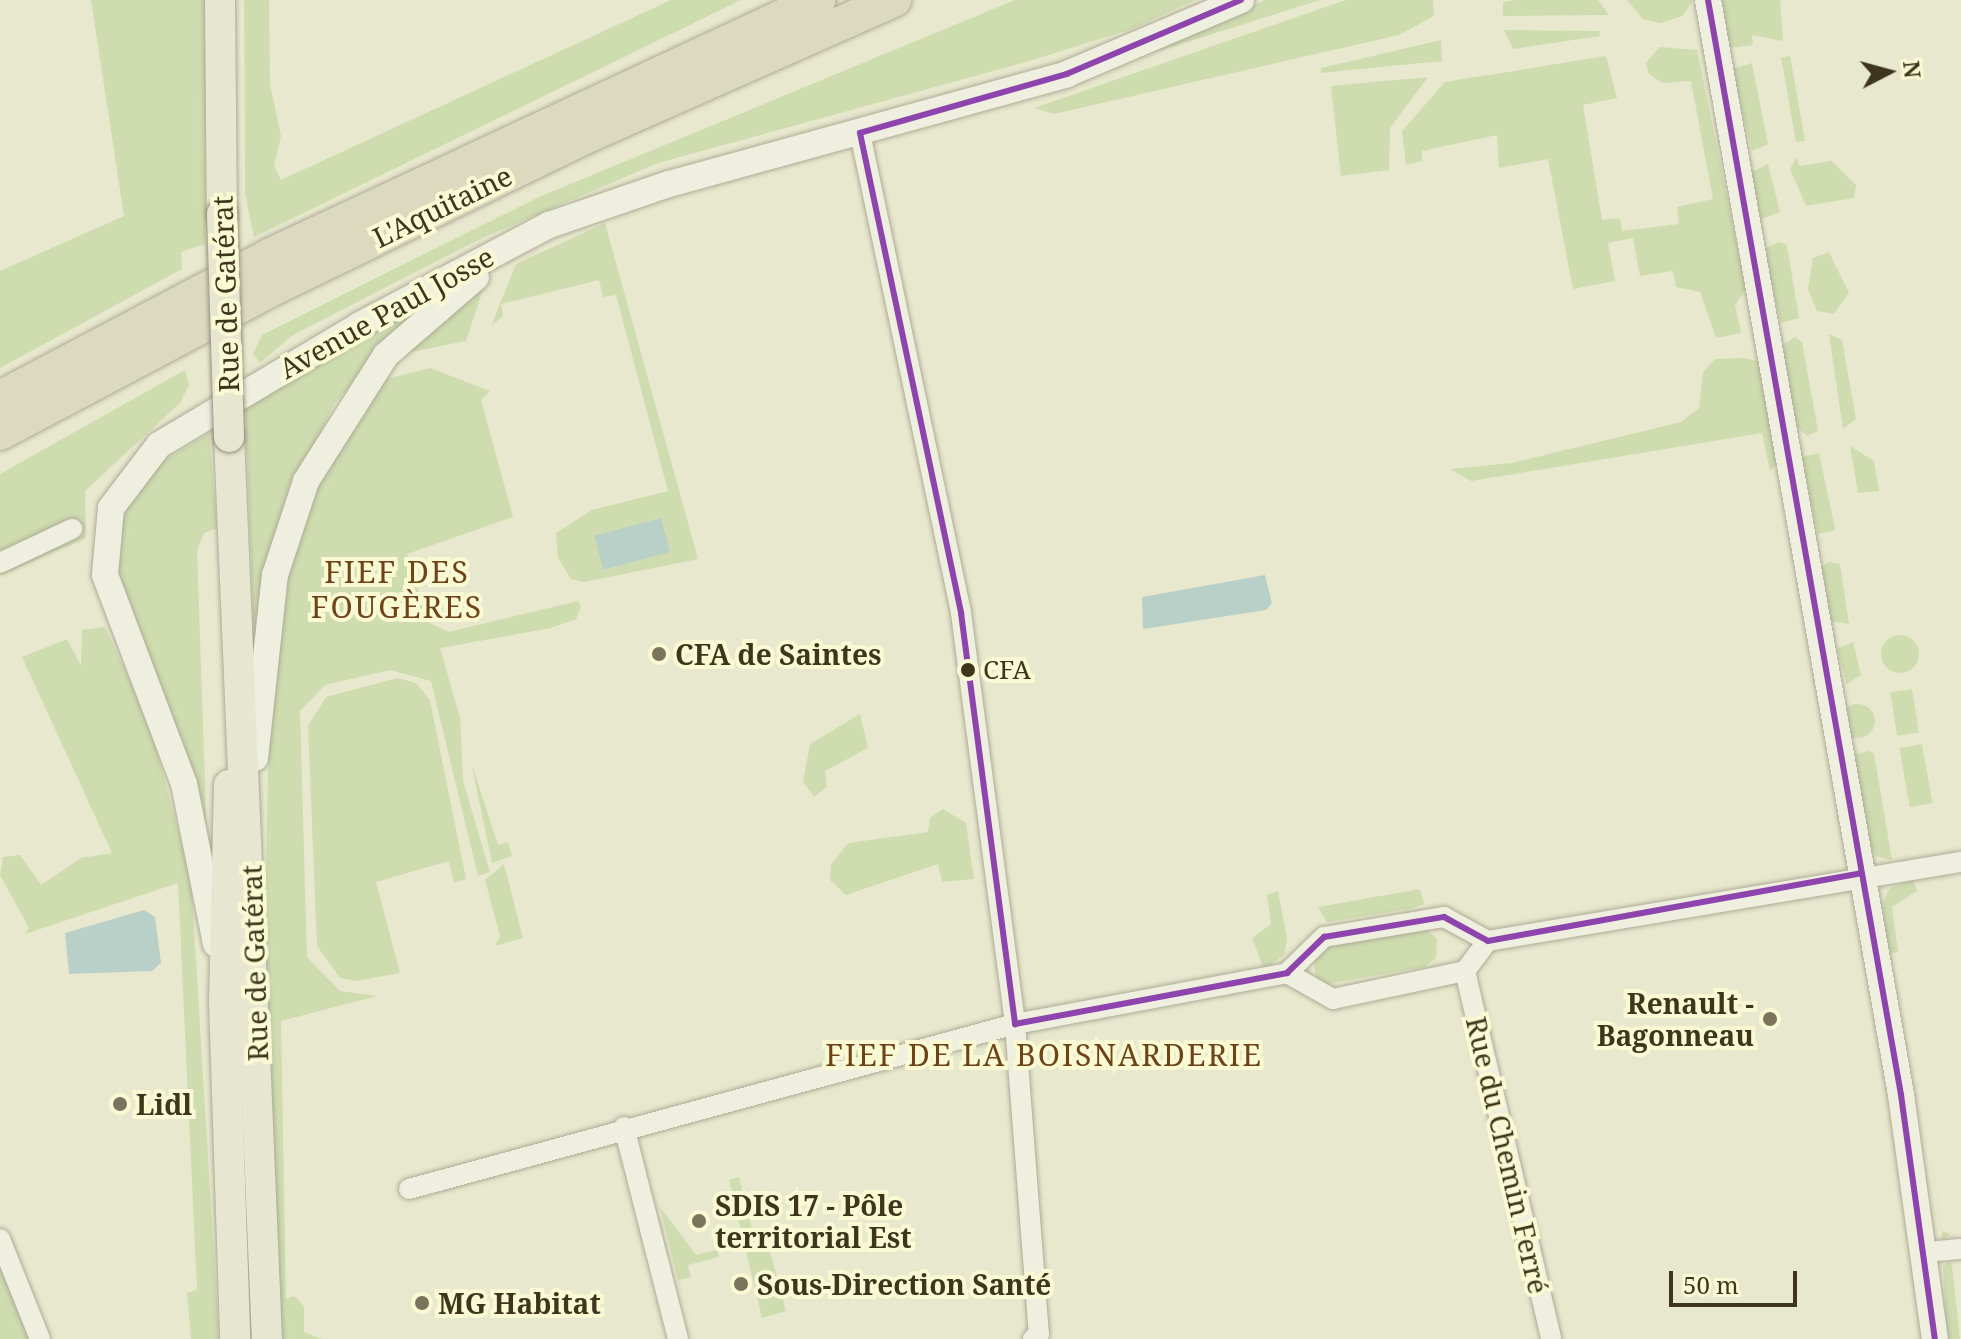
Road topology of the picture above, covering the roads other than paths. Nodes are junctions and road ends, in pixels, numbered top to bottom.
1 (220, 0) edge
2 (818, 0) edge
3 (894, 0) edge
4 (1241, 0) edge
5 (1708, 0) edge
6 (860, 133) junction
7 (549, 225) junction
8 (0, 398) edge
9 (0, 433) edge
10 (72, 529) dead end
11 (0, 563) edge
12 (234, 588) junction
13 (1961, 862) edge
14 (252, 866) junction
15 (1861, 873) junction
16 (1488, 941) junction
17 (1465, 971) junction
18 (1287, 973) junction
19 (224, 1001) junction
20 (1015, 1024) junction
21 (624, 1127) junction
22 (409, 1189) dead end
23 (0, 1239) edge
24 (1961, 1249) edge
25 (1926, 1252) junction
26 (40, 1339) edge
27 (235, 1339) edge
28 (267, 1339) edge
29 (678, 1339) edge
30 (1033, 1339) edge
31 (1551, 1339) edge
32 (1935, 1339) edge

1 - 12 main road, Rue de Gatérat, bridge
2 - 8 highway, L'Aquitaine
3 - 9 highway, L'Aquitaine
4 - 6 main road, Avenue Paul Josse
5 - 15 main road
6 - 7 main road, Avenue Paul Josse
6 - 20 street
7 - 14 main road, Avenue Paul Josse
7 - 19 main road, Avenue Paul Josse
10 - 11 street
12 - 14 main road, Rue de Gatérat
12 - 19 main road, Rue de Gatérat
13 - 15 street
14 - 28 main road, Rue de Gatérat
15 - 16 street
15 - 25 main road
16 - 17 street
16 - 18 street
17 - 18 street
17 - 31 street, Rue du Chemin Ferré
18 - 20 street
19 - 27 main road, Rue de Gatérat
20 - 21 street
20 - 30 street
21 - 22 street
21 - 29 street
23 - 26 street
24 - 25 street
25 - 32 main road

